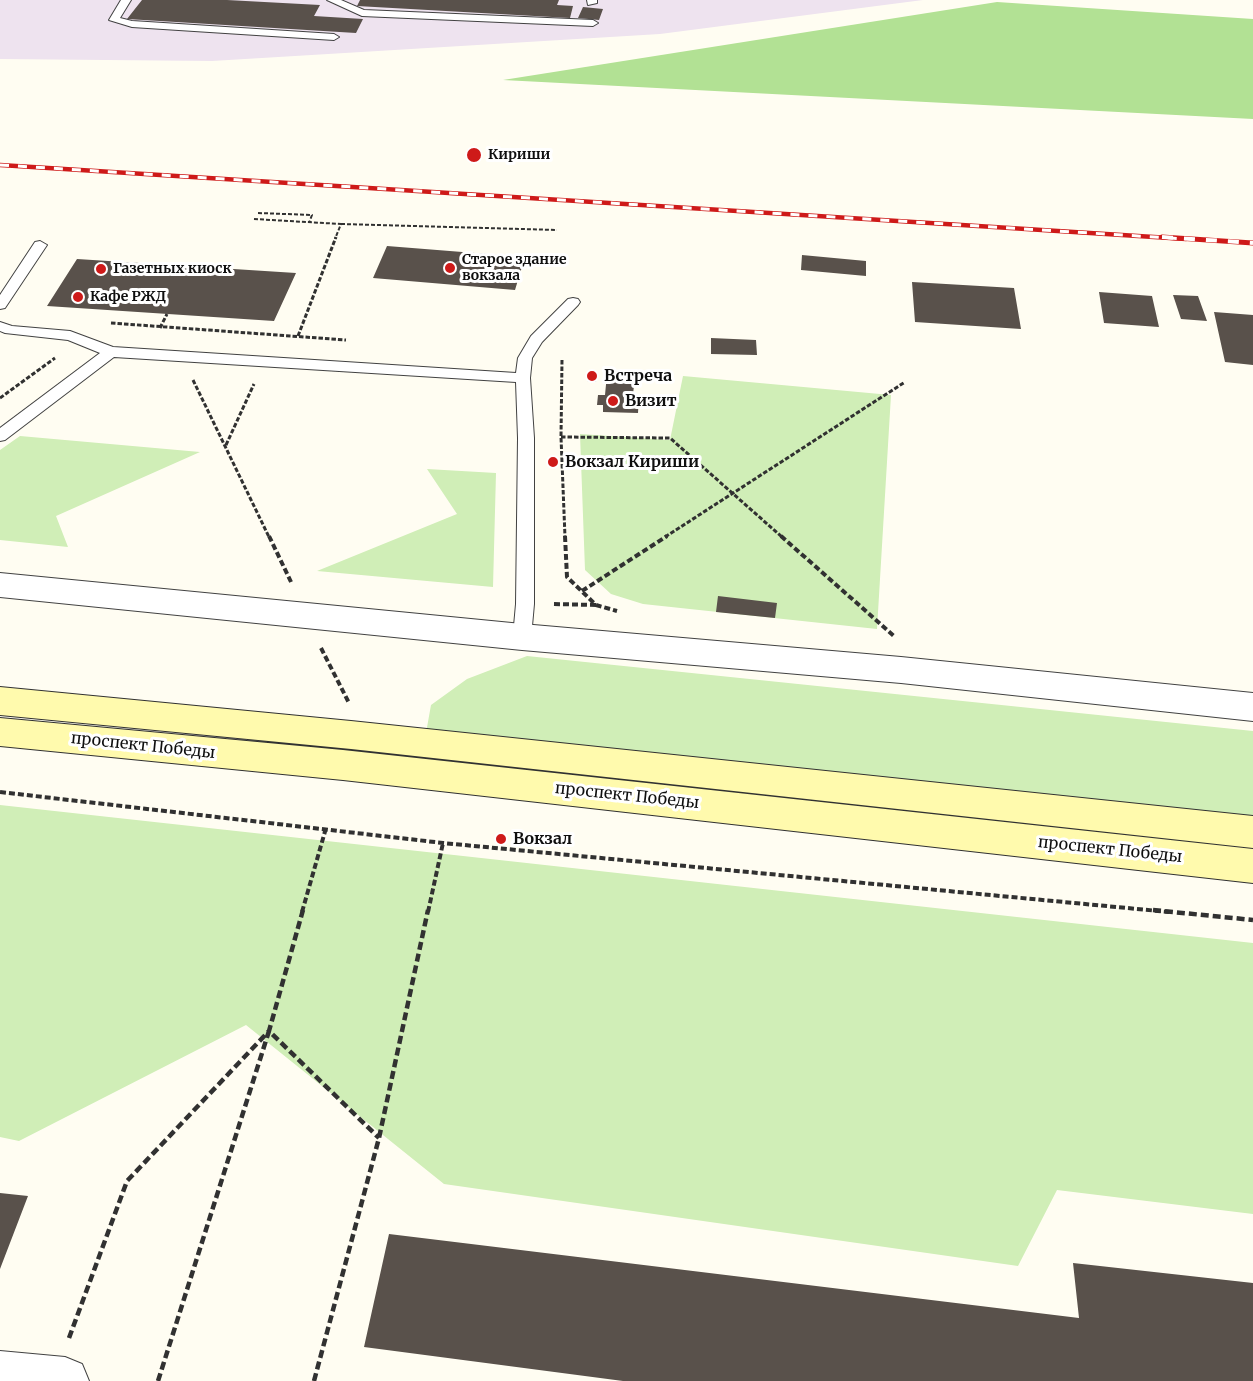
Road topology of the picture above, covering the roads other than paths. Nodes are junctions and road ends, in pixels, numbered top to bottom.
1 (126, 0) edge
2 (332, 0) edge
3 (593, 23) dead end
4 (334, 37) dead end
5 (40, 246) dead end
6 (573, 302) dead end
7 (0, 305) edge
8 (0, 326) edge
9 (111, 352) junction
10 (523, 378) junction
11 (0, 436) edge
12 (0, 585) edge
13 (522, 637) junction
14 (0, 701) edge
15 (1253, 707) edge
16 (0, 732) edge
17 (1253, 832) edge
18 (1253, 866) edge
19 (0, 1374) edge
20 (59, 1380) edge

1 - 4 lane
2 - 3 lane
5 - 7 lane
6 - 10 lane
8 - 9 lane
9 - 10 lane
9 - 11 lane
10 - 13 lane
12 - 13 street
13 - 15 street
14 - 17 main road, проспект Победы
16 - 18 main road, проспект Победы
19 - 20 street

